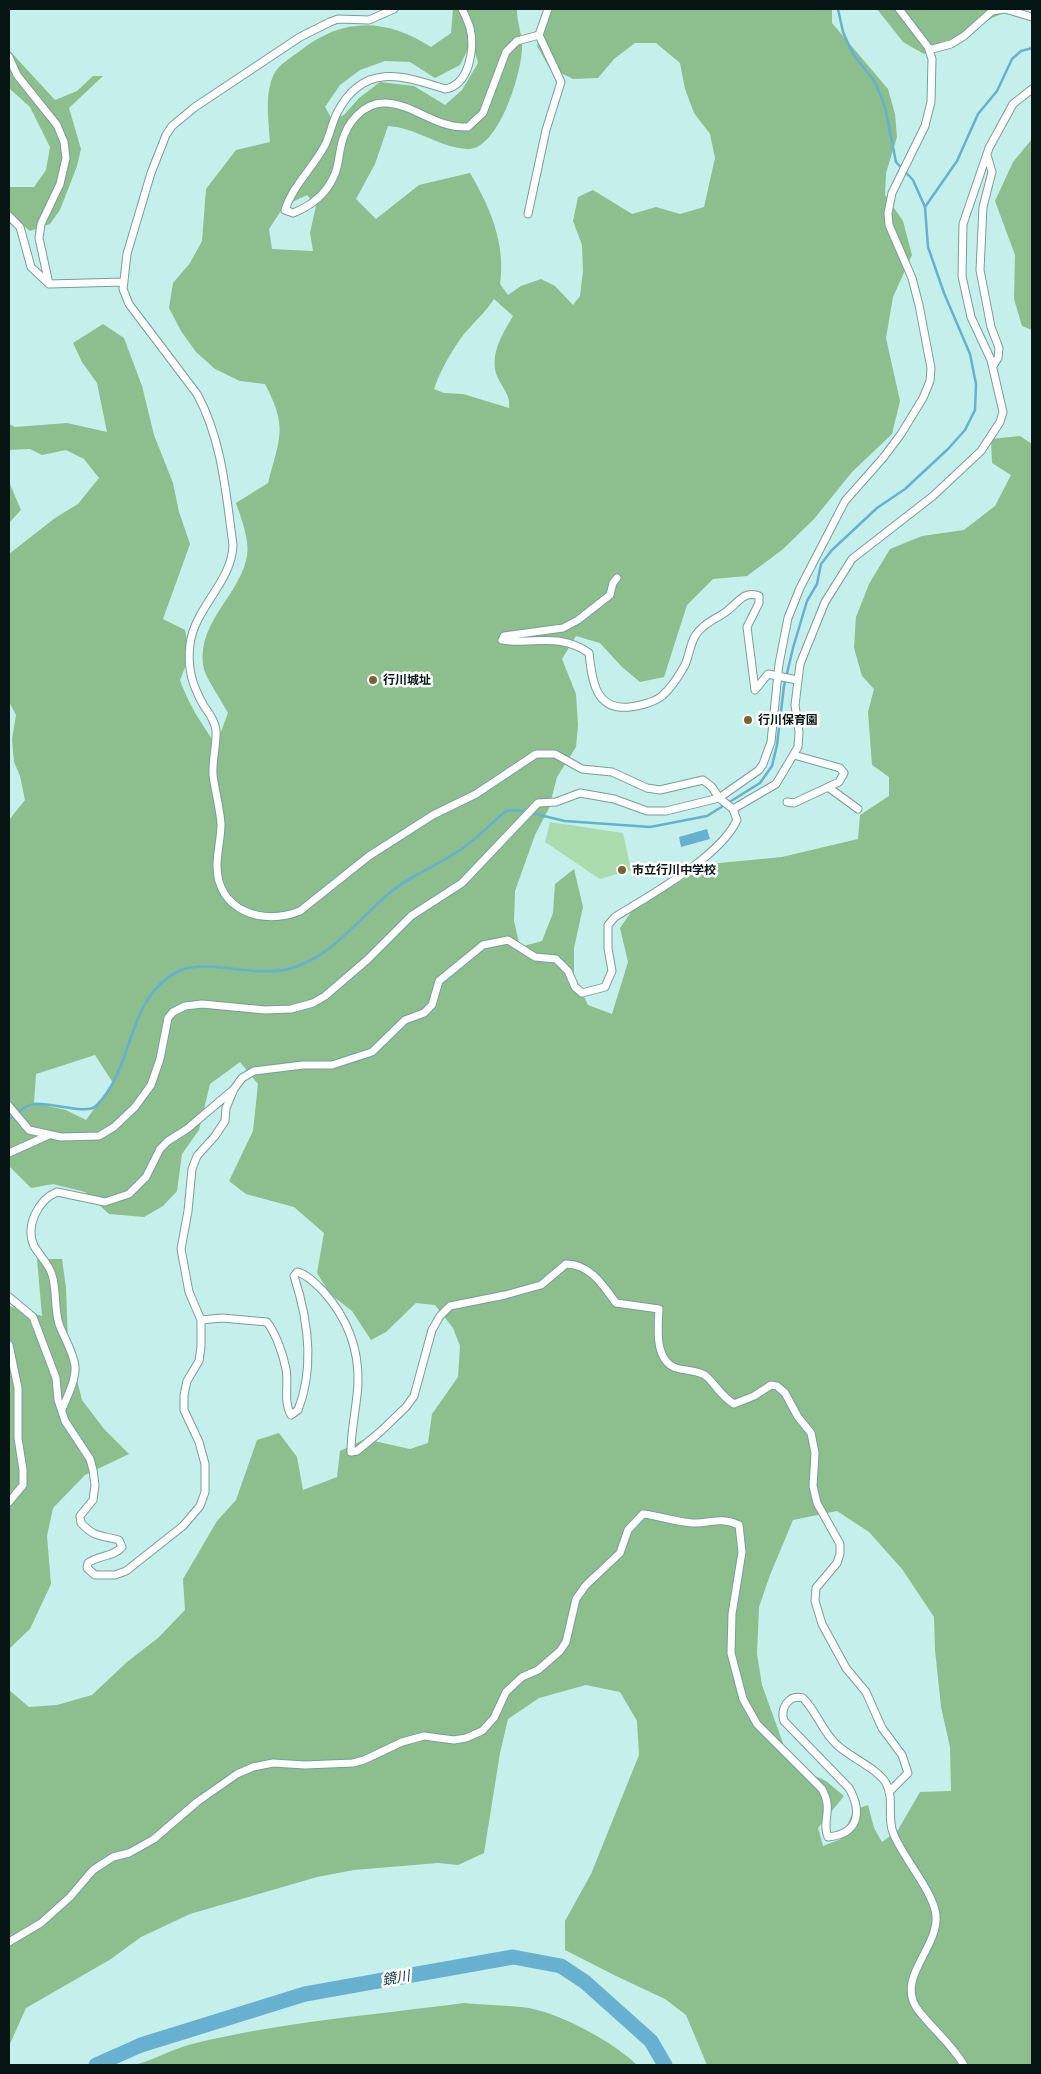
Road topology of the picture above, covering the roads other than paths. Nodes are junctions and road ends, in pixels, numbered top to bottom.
1 (394, 9) edge
2 (548, 9) edge
3 (899, 9) edge
4 (465, 11) edge
5 (1032, 17) edge
6 (539, 35) junction
7 (929, 50) junction
8 (9, 57) edge
9 (1032, 89) edge
10 (987, 154) junction
11 (528, 214) dead end
12 (9, 216) edge
13 (124, 282) junction
14 (49, 284) junction
15 (993, 366) junction
16 (617, 578) dead end
17 (778, 676) junction
18 (798, 680) junction
19 (794, 755) junction
20 (828, 787) junction
21 (719, 798) junction
22 (787, 802) dead end
23 (733, 809) junction
24 (858, 809) dead end
25 (234, 1089) junction
26 (9, 1106) edge
27 (49, 1135) junction
28 (9, 1152) edge
29 (9, 1297) edge
30 (201, 1320) junction
31 (9, 1345) edge
32 (62, 1410) junction
33 (9, 1502) edge
34 (890, 1792) junction
35 (9, 1942) edge
36 (964, 2065) edge

1 - 13 street
2 - 6 street
3 - 7 street
4 - 6 street
5 - 7 street
6 - 11 street
7 - 17 street
8 - 14 street
9 - 10 street
10 - 15 street
10 - 15 street
12 - 14 street
13 - 14 street
13 - 21 street
15 - 18 street
16 - 17 street
17 - 18 street
17 - 21 street
18 - 19 street
19 - 20 street
19 - 23 street
20 - 22 street
20 - 24 street
21 - 23 street
21 - 27 street
23 - 25 street
25 - 30 street
25 - 32 street
26 - 27 street
27 - 28 street
29 - 32 street
30 - 32 street
30 - 34 street
31 - 33 street
34 - 35 street
34 - 36 street

